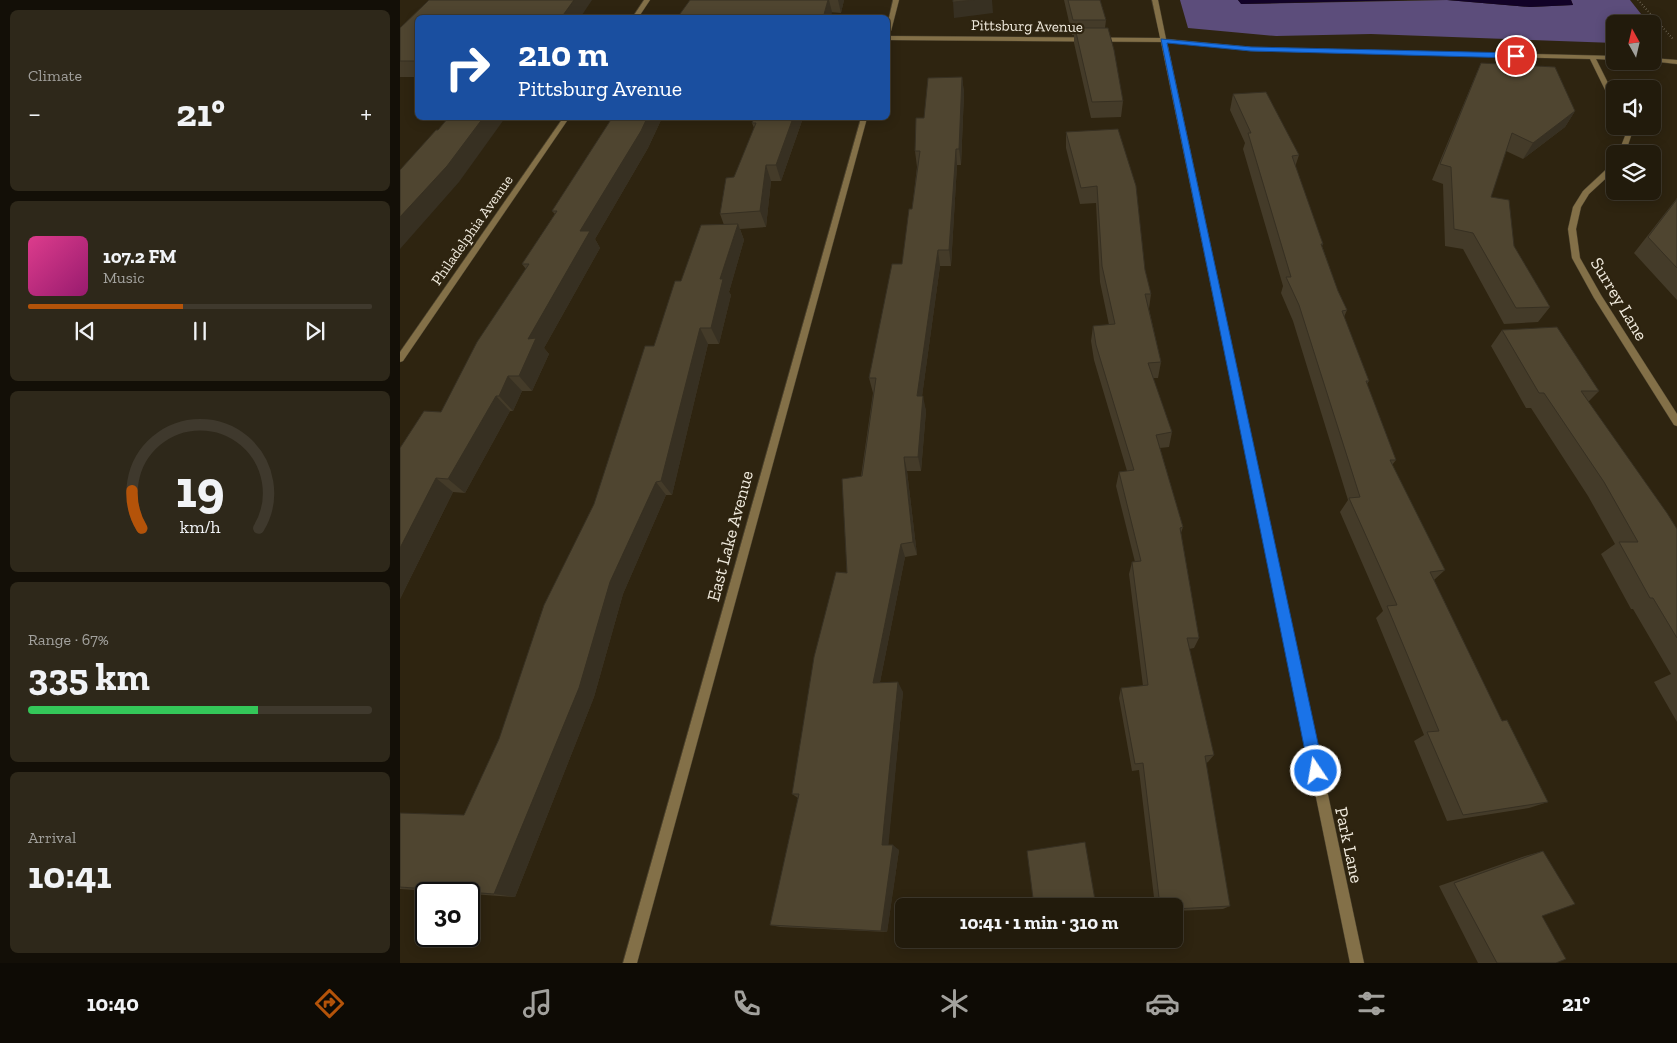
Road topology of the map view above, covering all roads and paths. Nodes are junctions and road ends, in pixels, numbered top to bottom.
1 (647, 0) edge
2 (896, 0) edge
3 (1155, 0) edge
4 (1638, 0) edge
5 (637, 15) edge
6 (890, 23) edge
7 (890, 38) edge
8 (1163, 40) junction
9 (1677, 43) edge
10 (1592, 57) junction
11 (1606, 58) edge
12 (1661, 61) edge
13 (1677, 62) edge
14 (1606, 86) edge
15 (565, 120) edge
16 (863, 120) edge
17 (1606, 174) edge
18 (400, 359) edge
19 (1677, 422) edge
20 (630, 963) edge
21 (1357, 963) edge

1 - 5 street
2 - 6 street
3 - 8 street, Park Lane
4 - 9 path
7 - 8 street, Pittsburg Avenue
8 - 10 street, Pittsburg Avenue
8 - 21 street, Park Lane
10 - 11 street, Pittsburg Avenue
10 - 14 street
12 - 13 street
15 - 18 street, Philadelphia Avenue
16 - 20 street, East Lake Avenue
17 - 19 street, Surrey Lane

